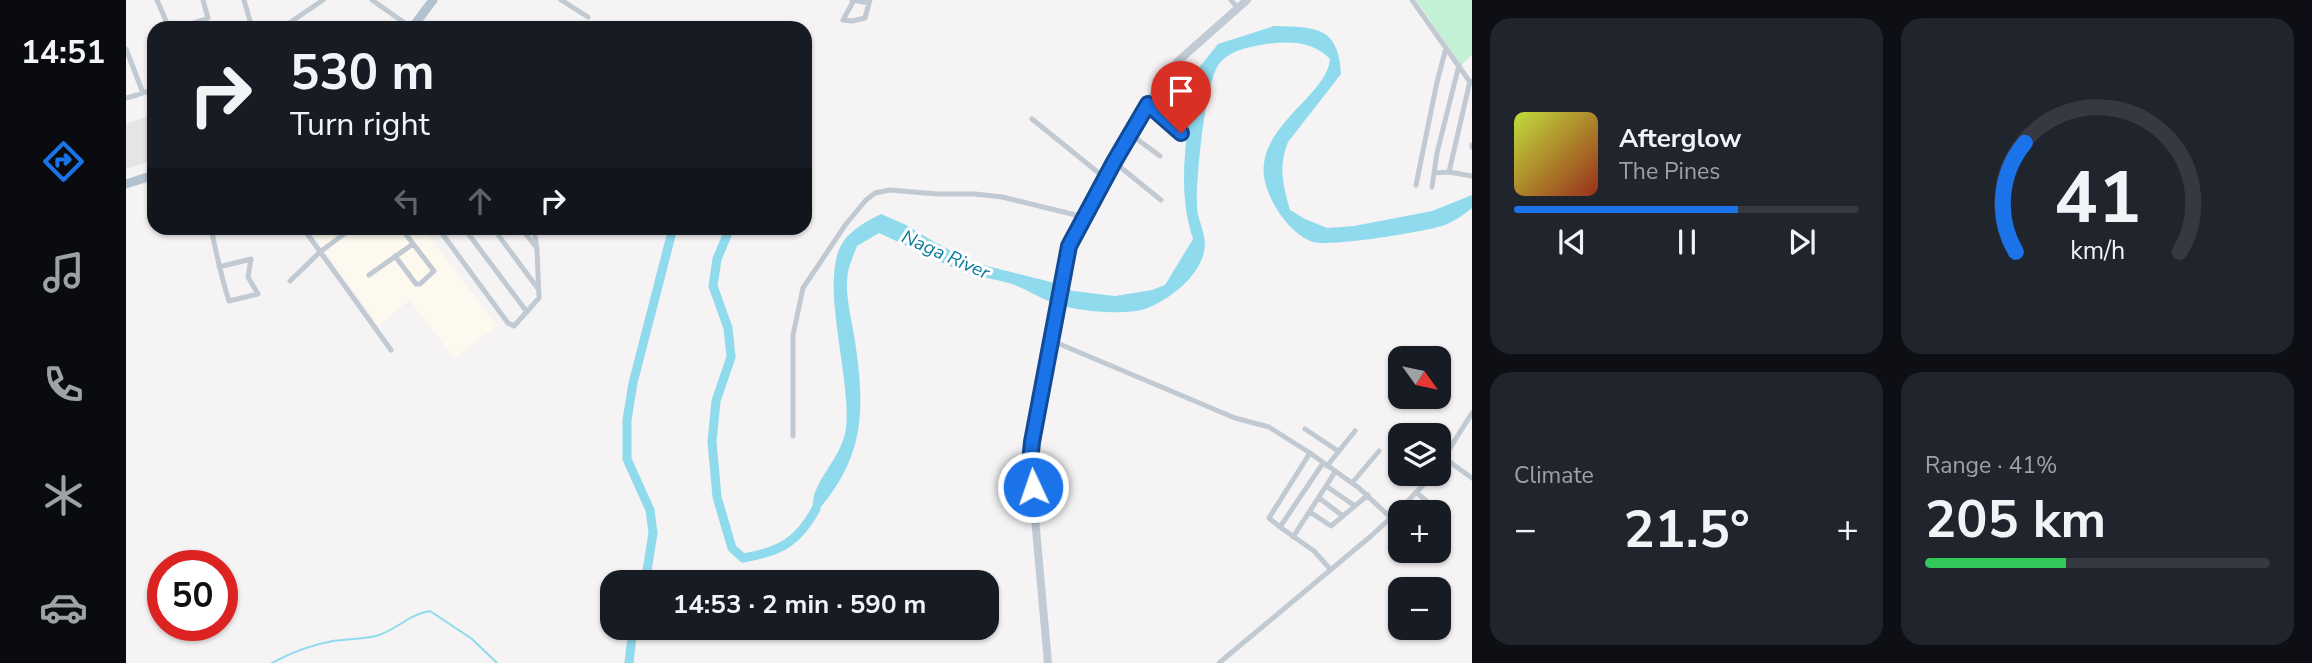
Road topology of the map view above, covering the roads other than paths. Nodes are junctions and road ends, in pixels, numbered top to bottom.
1 (157, 0) edge
2 (203, 0) edge
3 (253, 0) edge
4 (323, 0) edge
5 (372, 0) edge
6 (433, 0) edge
7 (561, 0) edge
8 (853, 0) edge
9 (1231, 0) edge
10 (1247, 0) edge
11 (1412, 0) edge
12 (870, 1) edge
13 (244, 3) edge
14 (1238, 8) junction
15 (588, 16) dead end
16 (166, 21) edge
17 (199, 21) edge
18 (250, 21) edge
19 (292, 21) edge
20 (402, 21) edge
21 (417, 21) edge
22 (1446, 48) junction
23 (126, 49) edge
24 (1459, 65) junction
25 (1471, 83) edge
26 (147, 92) edge
27 (140, 94) junction
28 (126, 98) edge
29 (1148, 104) junction
30 (1032, 119) dead end
31 (1181, 133) dead end
32 (1130, 134) junction
33 (1160, 156) dead end
34 (1114, 162) junction
35 (1449, 172) junction
36 (1434, 173) junction
37 (1472, 176) edge
38 (147, 177) edge
39 (1105, 178) junction
40 (126, 184) edge
41 (1416, 185) dead end
42 (1432, 187) dead end
43 (1161, 200) dead end
44 (1084, 217) junction
45 (212, 235) edge
46 (308, 235) edge
47 (343, 235) edge
48 (406, 235) edge
49 (443, 235) edge
50 (469, 235) edge
51 (498, 235) edge
52 (526, 235) edge
53 (535, 235) edge
54 (413, 244) junction
55 (537, 250) junction
56 (320, 252) junction
57 (395, 256) junction
58 (219, 267) junction
59 (369, 275) dead end
60 (290, 281) dead end
61 (539, 290) junction
62 (527, 312) junction
63 (1050, 340) junction
64 (391, 350) dead end
65 (1472, 413) edge
66 (1305, 429) dead end
67 (1355, 431) dead end
68 (793, 436) dead end
69 (1451, 447) edge
70 (1338, 451) junction
71 (1379, 451) dead end
72 (1310, 453) junction
73 (1451, 463) edge
74 (1325, 464) junction
75 (1335, 472) junction
76 (1472, 478) edge
77 (1352, 483) junction
78 (1326, 486) junction
79 (1423, 486) edge
80 (1417, 493) junction
81 (1368, 495) junction
82 (1319, 498) junction
83 (1410, 500) edge
84 (1425, 500) edge
85 (1355, 506) junction
86 (1310, 512) junction
87 (1388, 515) edge
88 (1343, 516) junction
89 (1388, 521) edge
90 (1280, 527) junction
91 (1293, 537) junction
92 (1331, 570) junction
93 (1048, 663) edge
94 (1219, 663) edge

1 - 16 street
2 - 17 street
3 - 13 street
4 - 19 street
5 - 20 street
6 - 21 main road
7 - 15 street
8 - 12 street
8 - 12 street
9 - 14 street
10 - 14 main road
11 - 22 street
13 - 18 street
14 - 29 main road
22 - 24 street
22 - 41 street
23 - 27 street
24 - 25 street
24 - 36 street
25 - 35 street
26 - 27 street
27 - 28 street
29 - 31 street
29 - 32 main road
30 - 39 street
32 - 33 street
32 - 34 main road
34 - 39 main road
34 - 43 street
35 - 36 street
35 - 37 street
36 - 42 street
38 - 40 main road
39 - 44 main road
44 - 63 main road
44 - 68 street
45 - 58 street
46 - 56 street
47 - 56 street
48 - 54 street
49 - 62 street
50 - 62 street
51 - 61 street
52 - 55 street
53 - 55 street
54 - 57 street
54 - 57 street
55 - 61 street
56 - 60 street
56 - 64 street
57 - 59 street
58 - 58 street
61 - 62 street
63 - 72 street
63 - 93 main road
65 - 69 street
66 - 70 street
67 - 70 street
70 - 74 street
71 - 77 street
72 - 74 street
72 - 90 street
73 - 76 street
74 - 75 street
74 - 90 street
75 - 77 street
75 - 78 street
77 - 81 street
78 - 82 street
78 - 85 street
79 - 80 street
80 - 83 street
80 - 84 street
81 - 85 street
81 - 87 street
82 - 86 street
82 - 88 street
85 - 88 street
86 - 88 street
86 - 91 street
89 - 92 street
90 - 91 street
91 - 92 street
92 - 94 street

